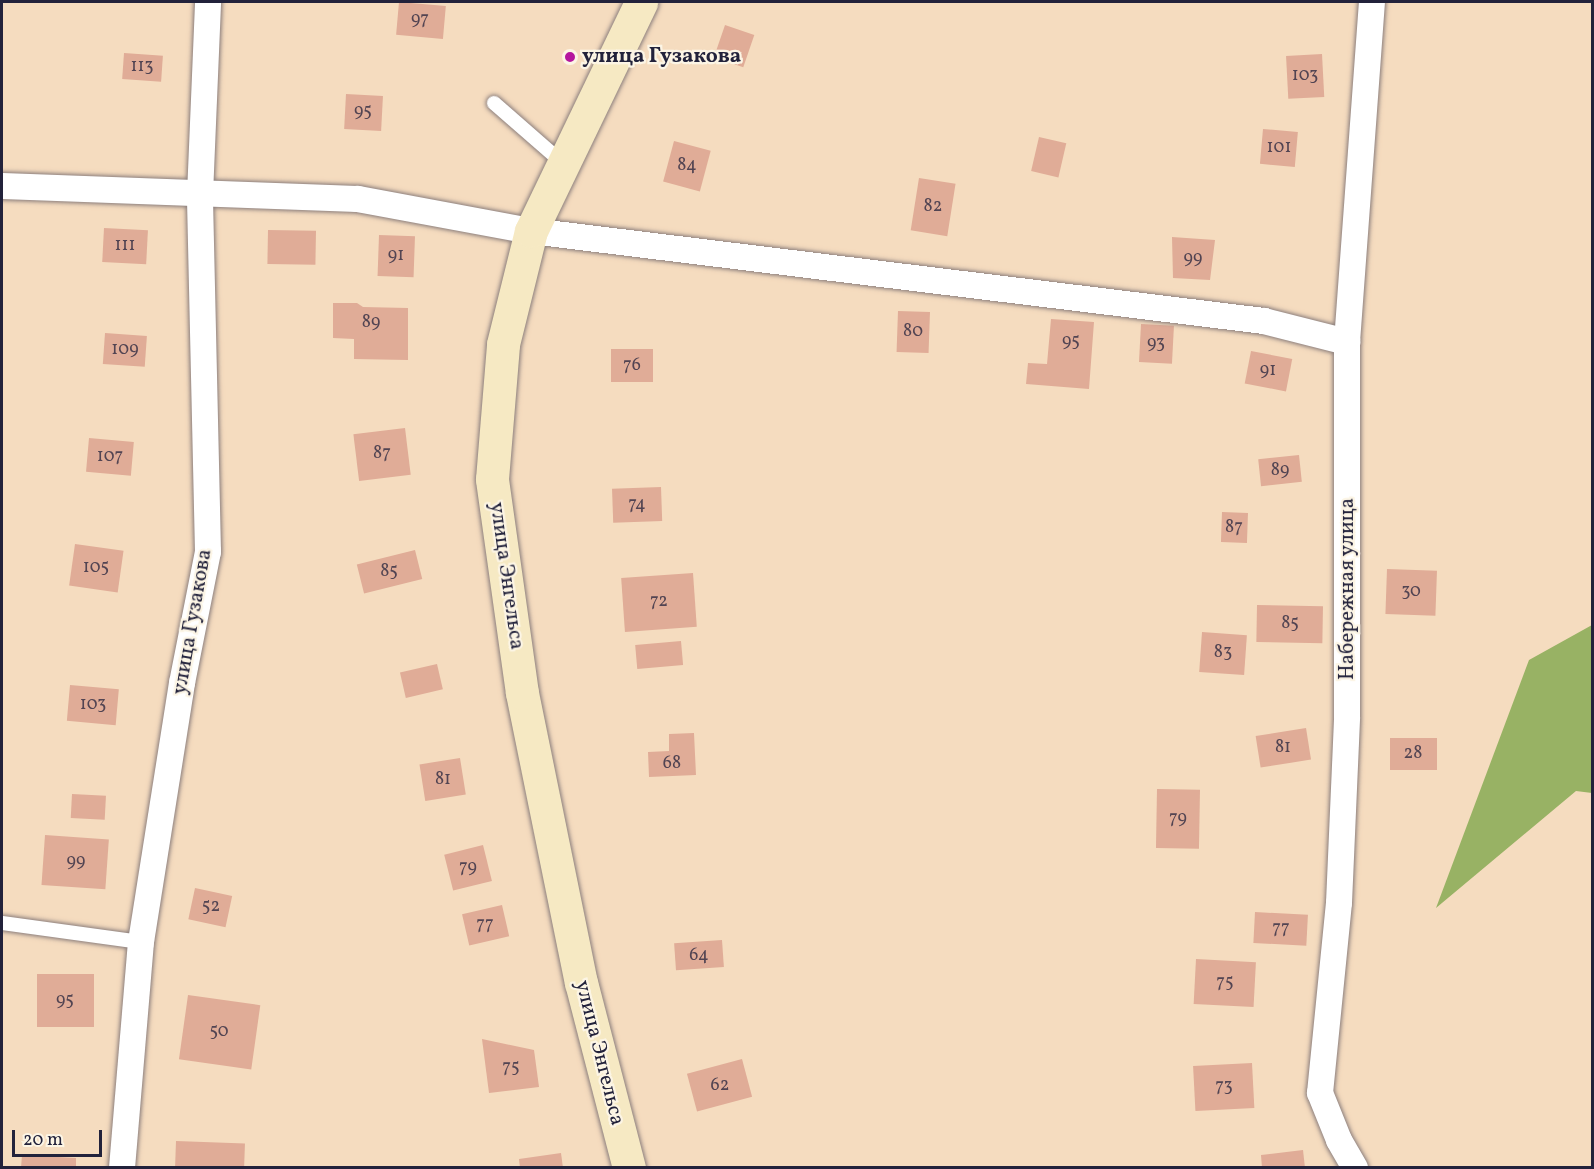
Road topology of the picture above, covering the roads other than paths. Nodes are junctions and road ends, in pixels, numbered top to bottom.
1 (208, 2) edge
2 (641, 2) edge
3 (1372, 2) edge
4 (494, 103) dead end
5 (564, 164) junction
6 (2, 186) edge
7 (200, 195) junction
8 (531, 231) junction
9 (1347, 342) junction
10 (2, 923) edge
11 (141, 942) junction
12 (122, 1167) edge
13 (629, 1167) edge
14 (1355, 1167) edge

1 - 7 street, улица Гузакова
2 - 5 main road, улица Энгельса
3 - 9 street, Набережная улица
4 - 5 lane
5 - 8 main road, улица Энгельса
6 - 7 street
7 - 8 street
7 - 11 street, улица Гузакова
8 - 9 street
8 - 13 main road, улица Энгельса
9 - 14 street, Набережная улица
10 - 11 lane
11 - 12 street, улица Гузакова

